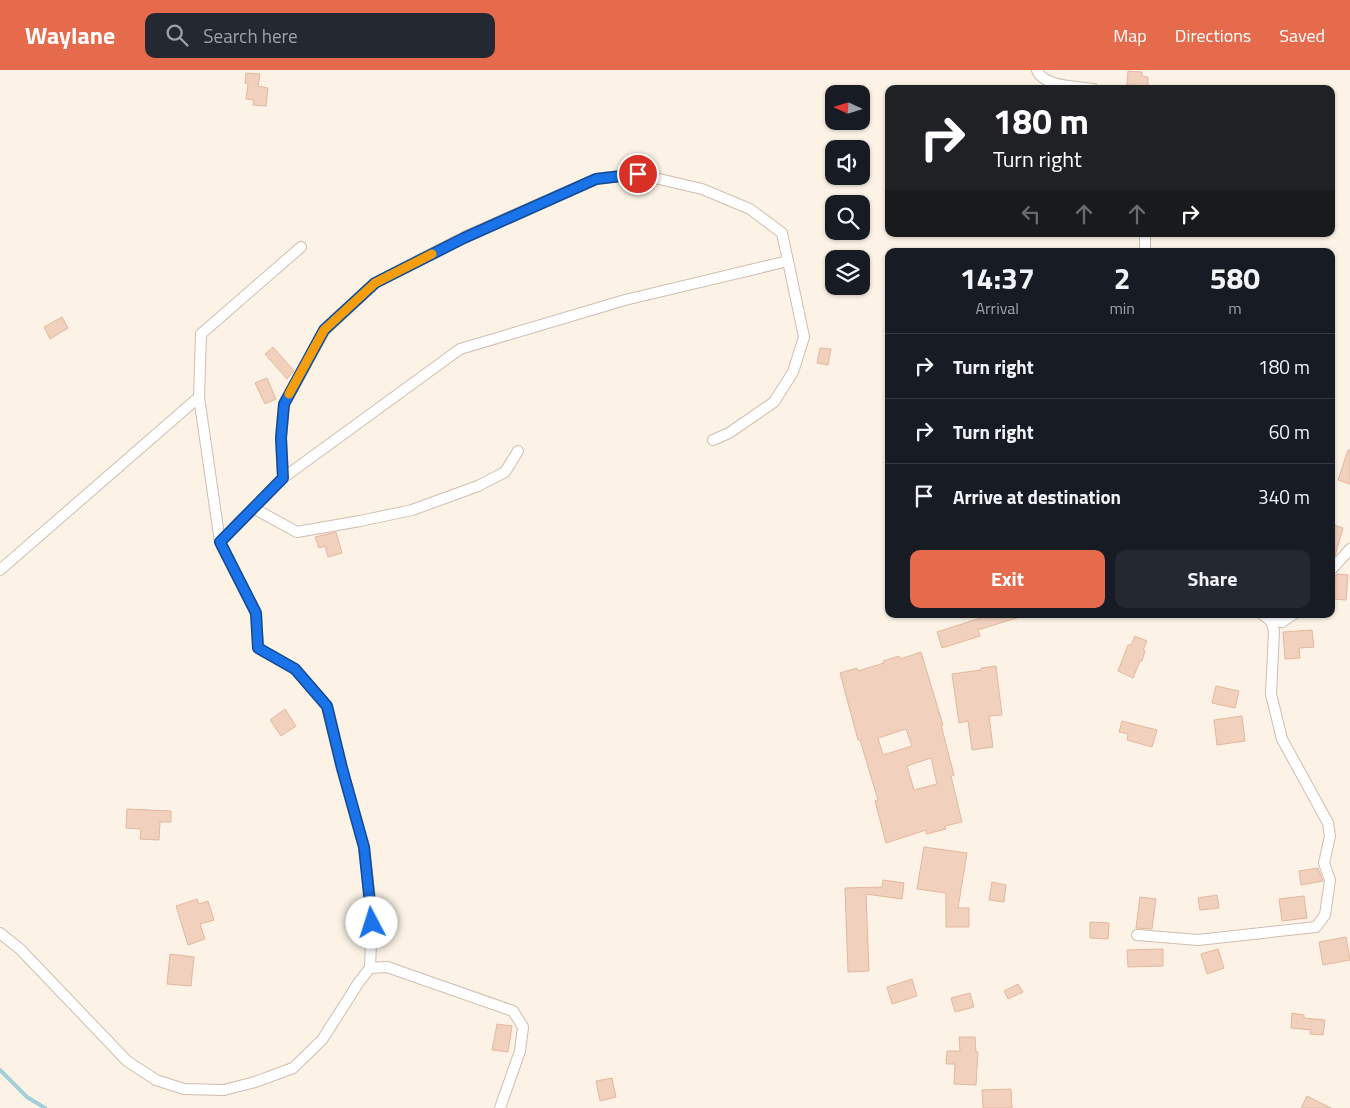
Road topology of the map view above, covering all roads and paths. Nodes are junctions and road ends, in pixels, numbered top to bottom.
1 (1036, 70) edge
2 (1065, 85) edge
3 (301, 247) dead end
4 (788, 262) junction
5 (199, 397) junction
6 (713, 440) dead end
7 (518, 451) dead end
8 (283, 478) junction
9 (252, 508) junction
10 (220, 542) junction
11 (1350, 549) edge
12 (1335, 566) edge
13 (0, 570) edge
14 (1267, 618) edge
15 (1288, 618) edge
16 (1271, 621) junction
17 (0, 933) edge
18 (1137, 935) dead end
19 (370, 968) junction
20 (500, 1108) edge

1 - 2 street
3 - 5 street
4 - 6 street
4 - 8 street
4 - 8 street
5 - 10 street
5 - 13 street
7 - 9 street
8 - 9 street
9 - 10 street
10 - 19 street
11 - 12 street
14 - 16 street
15 - 16 street
16 - 18 street
17 - 19 street
19 - 20 street

